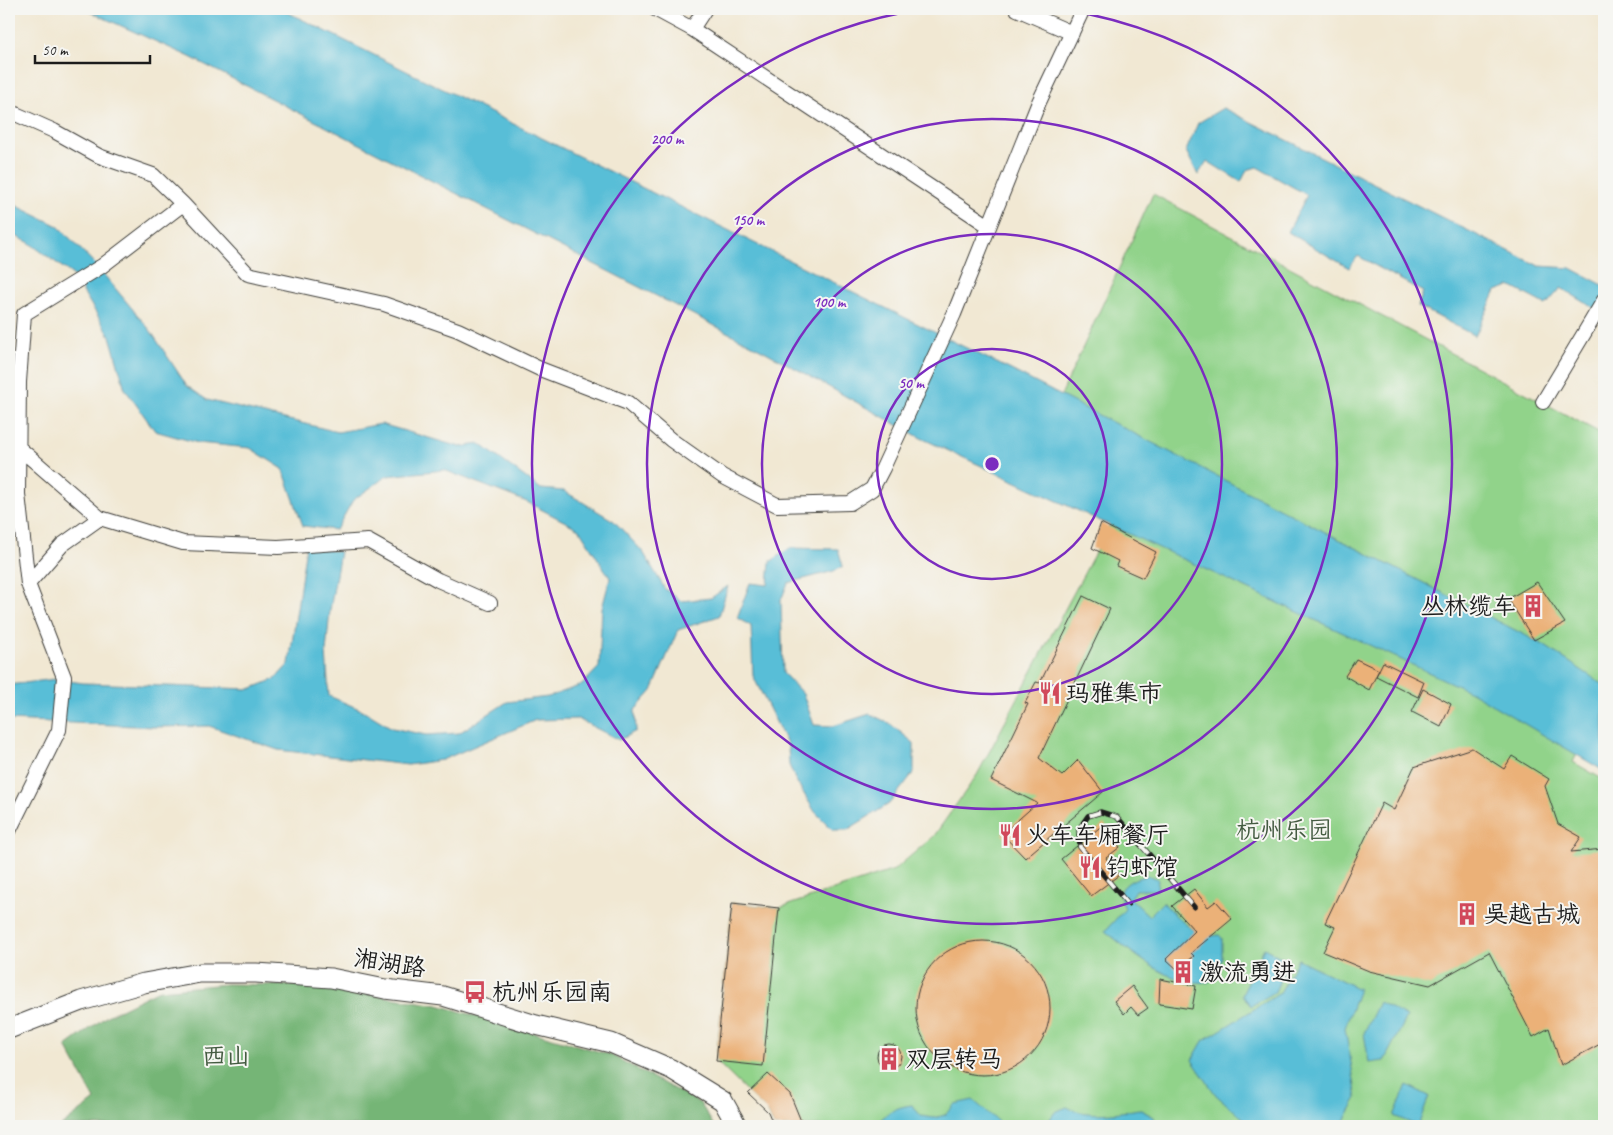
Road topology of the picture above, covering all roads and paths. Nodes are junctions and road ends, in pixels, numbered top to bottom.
1 (655, 9) edge
2 (705, 9) edge
3 (1017, 9) edge
4 (1083, 9) edge
5 (692, 29) junction
6 (1072, 33) junction
7 (9, 111) edge
8 (184, 204) junction
9 (989, 226) junction
10 (1604, 300) edge
11 (1543, 402) dead end
12 (18, 447) junction
13 (100, 518) junction
14 (28, 584) junction
15 (490, 603) dead end
16 (9, 831) edge
17 (9, 1029) edge
18 (737, 1126) edge

1 - 5 street
2 - 5 street
3 - 6 street
4 - 6 street
5 - 9 street
6 - 9 street
7 - 8 street
8 - 9 street
8 - 12 street
10 - 11 street
12 - 13 street
12 - 14 street
13 - 14 street
13 - 15 street
14 - 16 street
17 - 18 main road, 湘湖路

